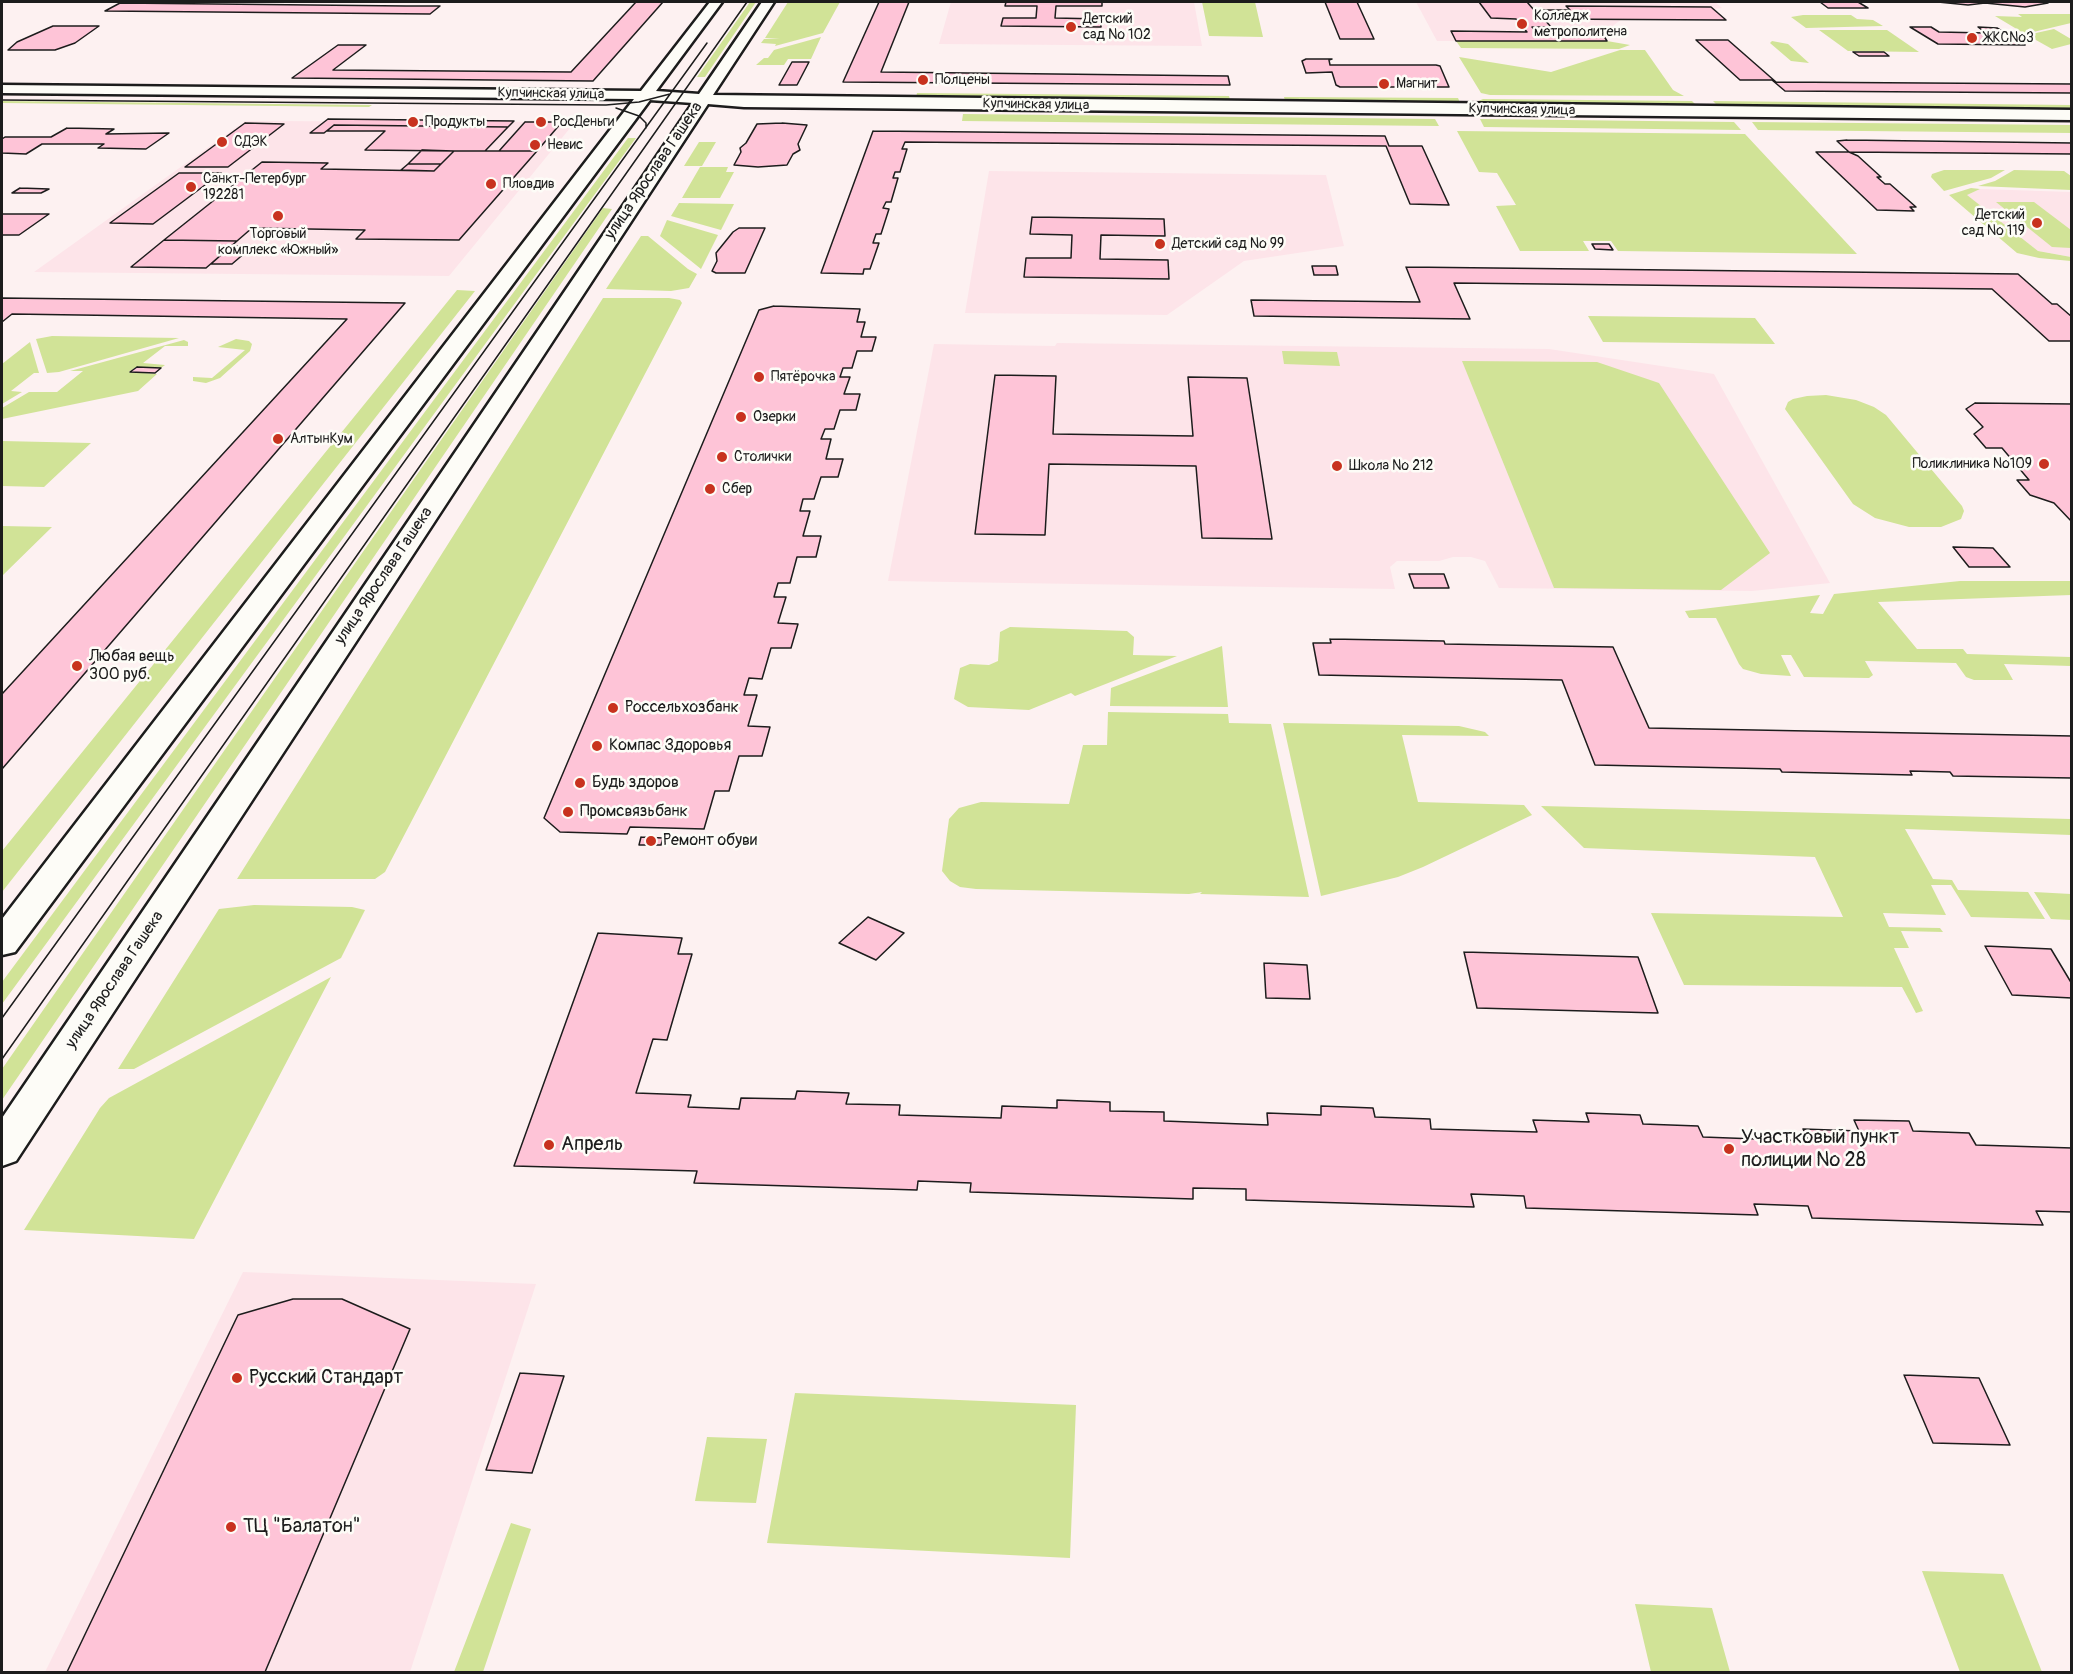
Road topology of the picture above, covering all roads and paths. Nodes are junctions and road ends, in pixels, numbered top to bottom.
1 (716, 2) edge
2 (768, 2) edge
3 (2, 89) edge
4 (698, 105) junction
5 (640, 109) junction
6 (2072, 115) edge
7 (2072, 122) edge
8 (2, 943) edge
9 (2, 1150) edge

1 - 5 street
2 - 4 street, улица Ярослава Гашека
3 - 5 street, Купчинская улица
4 - 5 street, Купчинская улица
4 - 5 street, Купчинская улица
4 - 6 street, Купчинская улица
4 - 7 street, Купчинская улица
4 - 9 street, улица Ярослава Гашека
5 - 8 street

